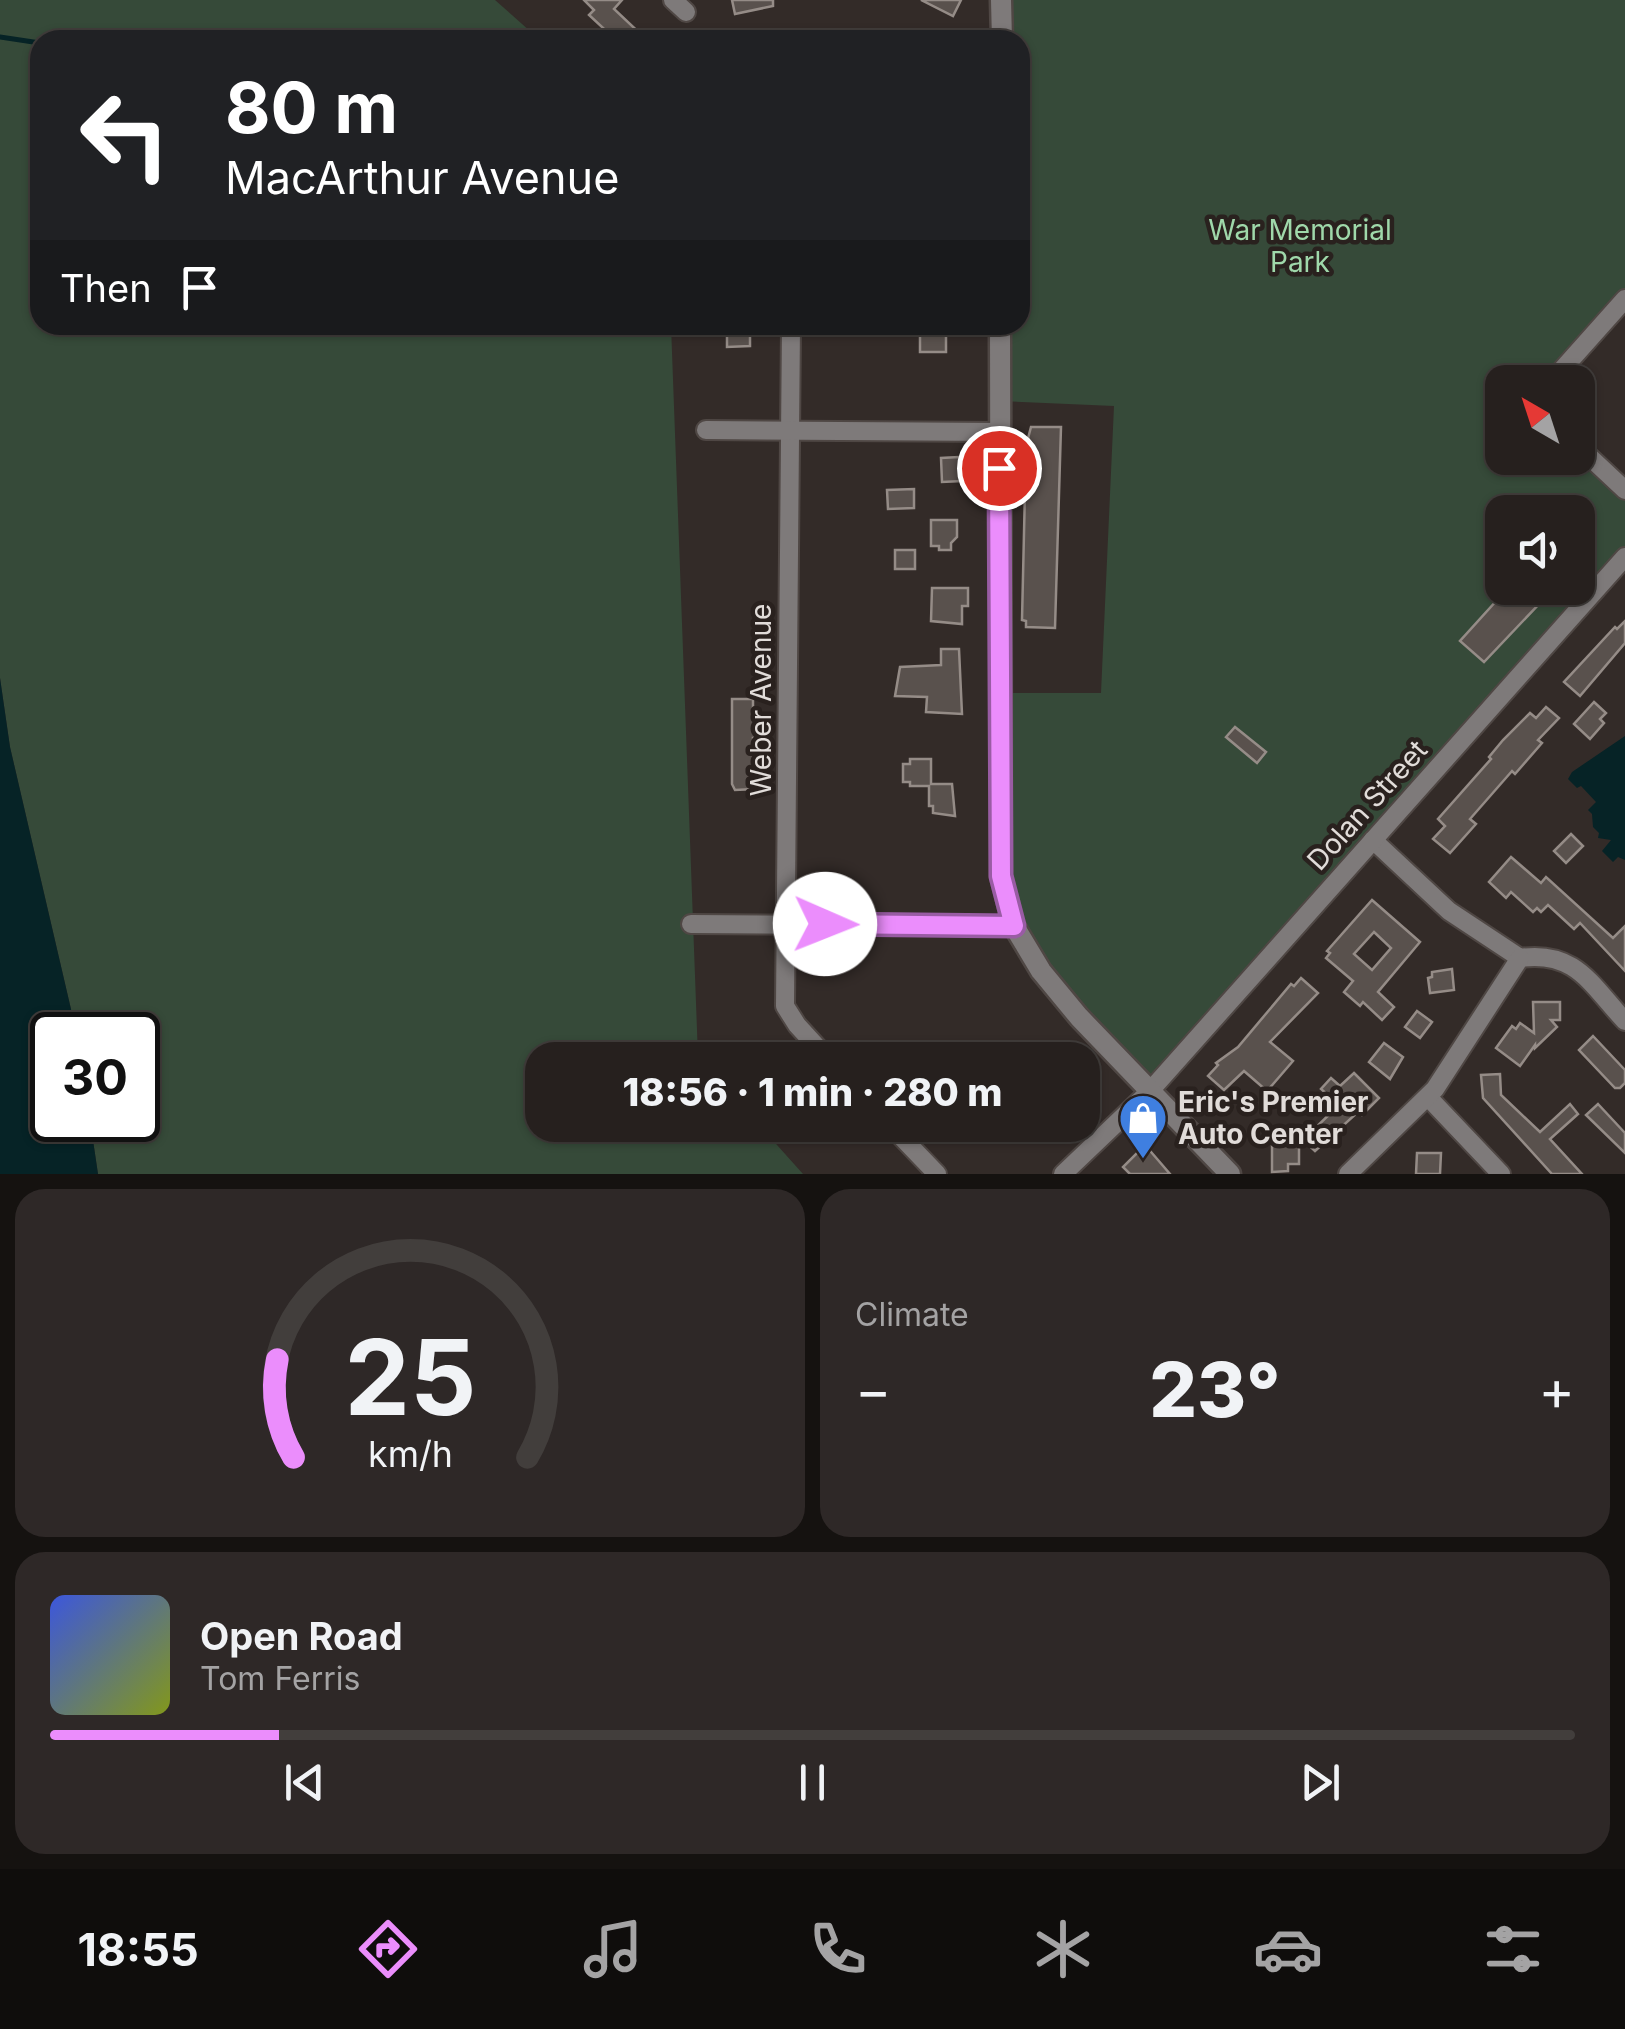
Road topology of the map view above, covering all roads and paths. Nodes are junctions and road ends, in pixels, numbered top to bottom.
1 (1001, 0) edge
2 (1002, 30) edge
3 (1625, 299) edge
4 (791, 335) edge
5 (1000, 335) edge
6 (1566, 365) edge
7 (791, 428) junction
8 (706, 430) dead end
9 (999, 432) junction
10 (1595, 462) edge
11 (1625, 490) edge
12 (1625, 557) edge
13 (1372, 840) junction
14 (787, 923) junction
15 (691, 924) dead end
16 (1014, 926) junction
17 (1520, 958) junction
18 (1625, 1020) edge
19 (812, 1042) edge
20 (1150, 1090) junction
21 (1428, 1098) junction
22 (906, 1142) edge
23 (936, 1174) edge
24 (1064, 1174) edge
25 (1230, 1174) edge
26 (1348, 1174) edge
27 (1501, 1174) edge

1 - 2 street
3 - 6 street
4 - 7 street, Weber Avenue
5 - 9 street
7 - 8 street
7 - 9 street
7 - 14 street, Weber Avenue
9 - 16 street
10 - 11 street
12 - 13 street, Dolan Street
13 - 17 street
13 - 20 street, Dolan Street
14 - 15 street
14 - 16 street
14 - 19 street, Weber Avenue
16 - 20 street
17 - 18 street
17 - 21 street
20 - 24 street, Dolan Street
20 - 25 street
21 - 26 street
21 - 27 street
22 - 23 street

